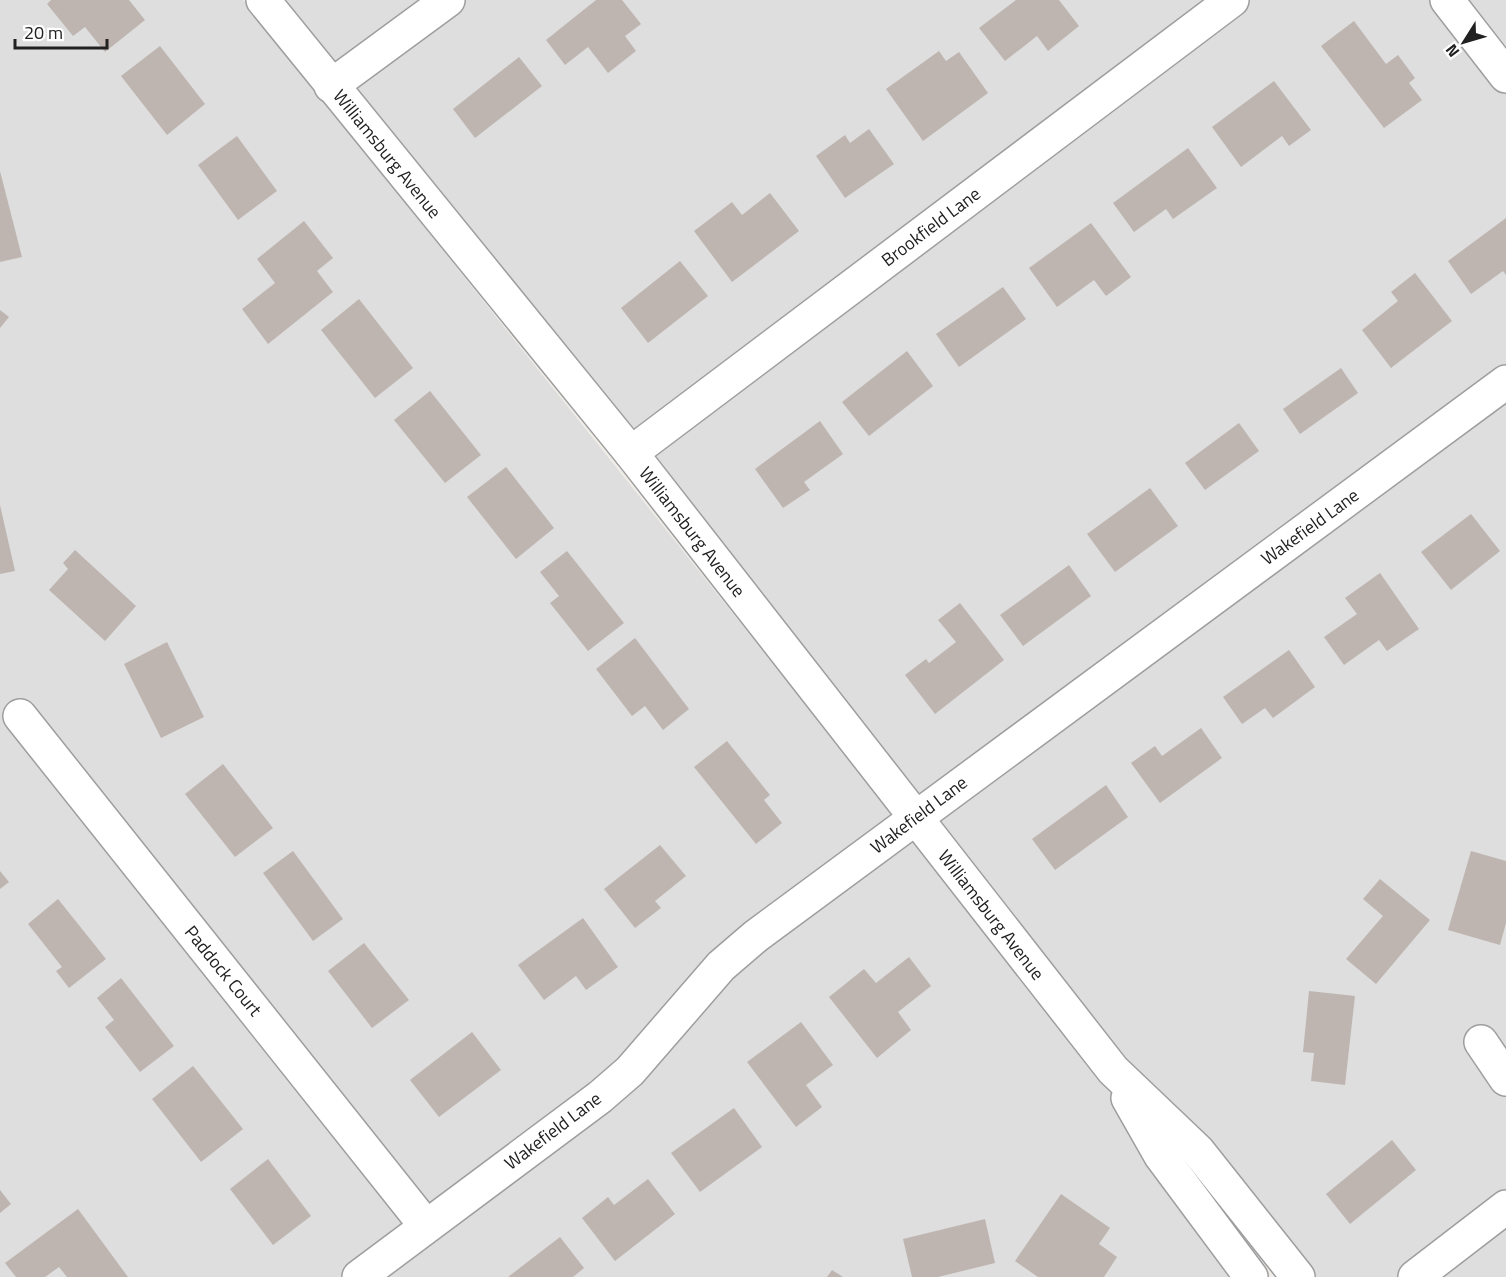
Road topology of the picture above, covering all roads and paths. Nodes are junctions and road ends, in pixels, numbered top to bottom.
1 (263, 0) edge
2 (448, 0) edge
3 (1232, 0) edge
4 (1447, 0) edge
5 (1506, 76) edge
6 (331, 86) junction
7 (1506, 382) edge
8 (631, 453) junction
9 (20, 716) dead end
10 (916, 818) junction
11 (1481, 1042) dead end
12 (1113, 1070) junction
13 (1506, 1079) edge
14 (1506, 1207) edge
15 (426, 1226) junction
16 (359, 1277) edge
17 (1251, 1277) edge
18 (1298, 1277) edge
19 (1415, 1277) edge

1 - 6 street, Williamsburg Avenue
2 - 6 street
3 - 8 street, Brookfield Lane
4 - 5 street
6 - 8 street, Williamsburg Avenue
7 - 10 street, Wakefield Lane
8 - 10 street, Williamsburg Avenue
9 - 15 street, Paddock Court
10 - 12 street, Williamsburg Avenue
10 - 15 street, Wakefield Lane
11 - 13 street
12 - 17 street, Williamsburg Avenue
12 - 18 street, Williamsburg Avenue
14 - 19 street
15 - 16 street, Wakefield Lane

